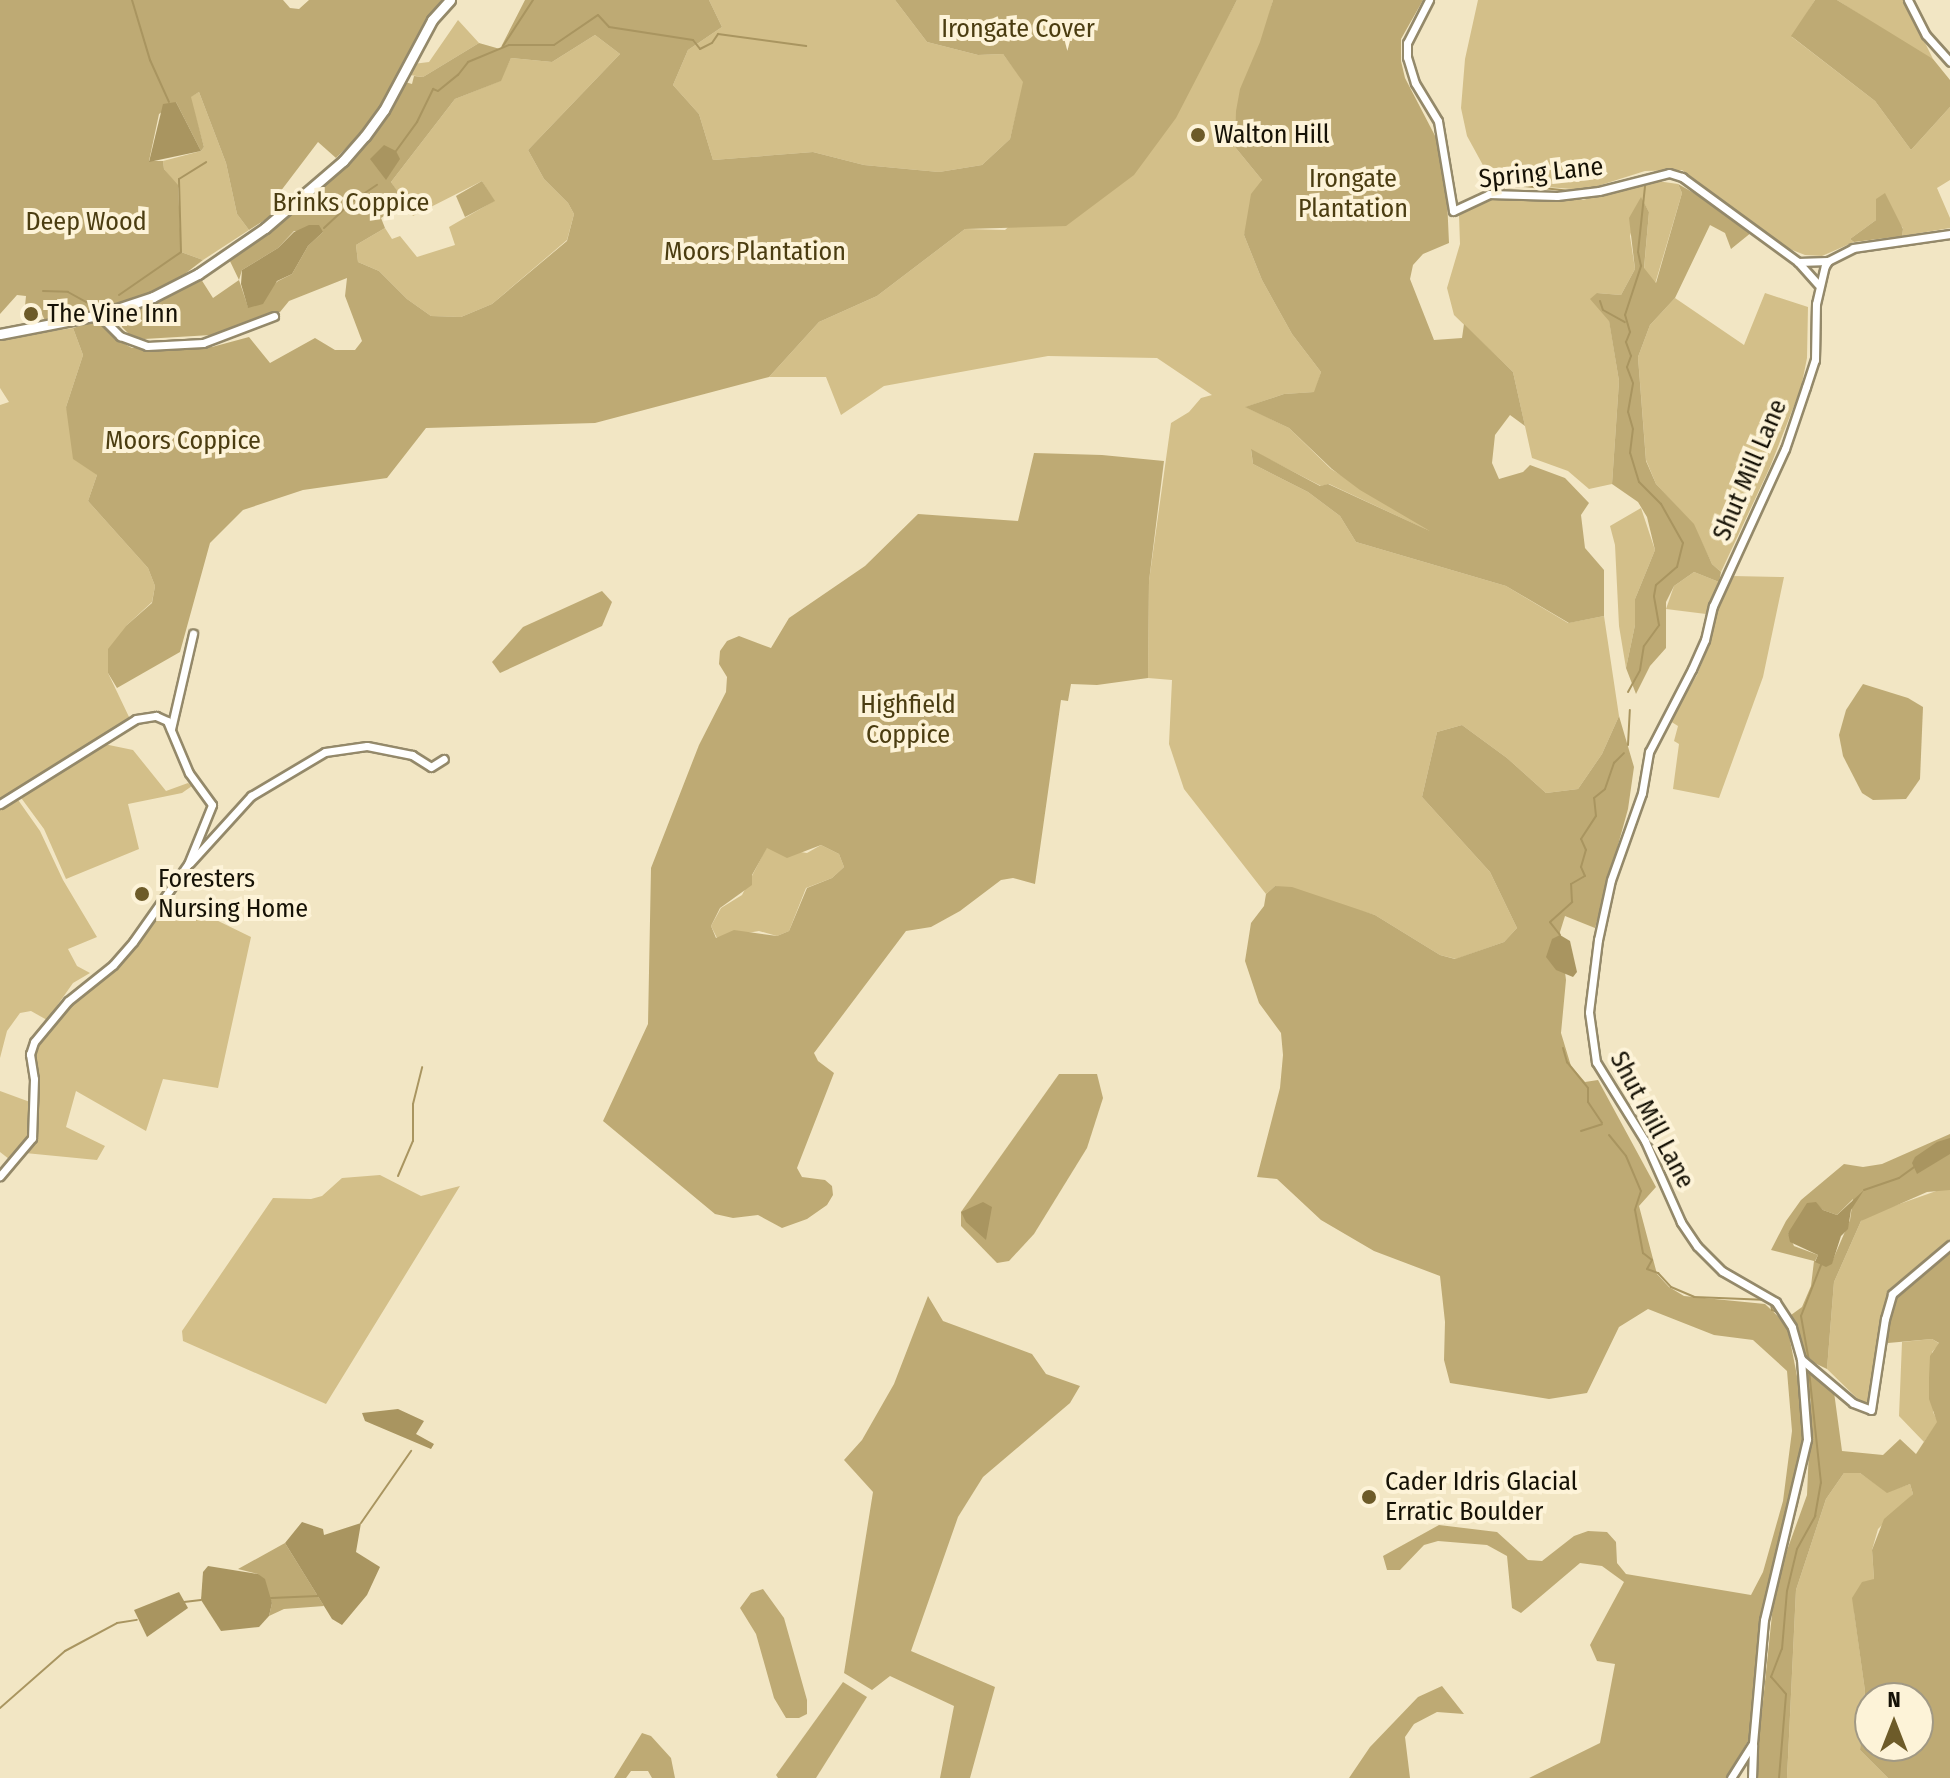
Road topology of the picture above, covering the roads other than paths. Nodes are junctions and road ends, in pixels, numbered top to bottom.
1 (450, 0) edge
2 (1429, 0) edge
3 (1908, 0) edge
4 (1950, 62) edge
5 (1950, 234) edge
6 (1798, 262) junction
7 (1826, 263) junction
8 (1818, 284) junction
9 (99, 315) junction
10 (274, 316) dead end
11 (0, 334) edge
12 (193, 634) dead end
13 (170, 732) junction
14 (444, 759) dead end
15 (0, 804) edge
16 (188, 864) junction
17 (0, 1176) edge
18 (1950, 1245) edge
19 (1806, 1362) junction
20 (1753, 1743) junction
21 (1731, 1778) edge
22 (1752, 1778) edge

1 - 9 street
2 - 6 street, Spring Lane
3 - 4 street
5 - 7 street
6 - 7 street
6 - 8 street, Spring Lane
7 - 8 street, Shut Mill Lane
8 - 19 street, Shut Mill Lane
9 - 10 street
9 - 11 street
12 - 13 street
13 - 15 street
13 - 16 street
14 - 16 street
16 - 17 street
18 - 19 street
19 - 20 street, Shut Mill Lane
20 - 21 street, Shut Mill Lane
20 - 22 street

